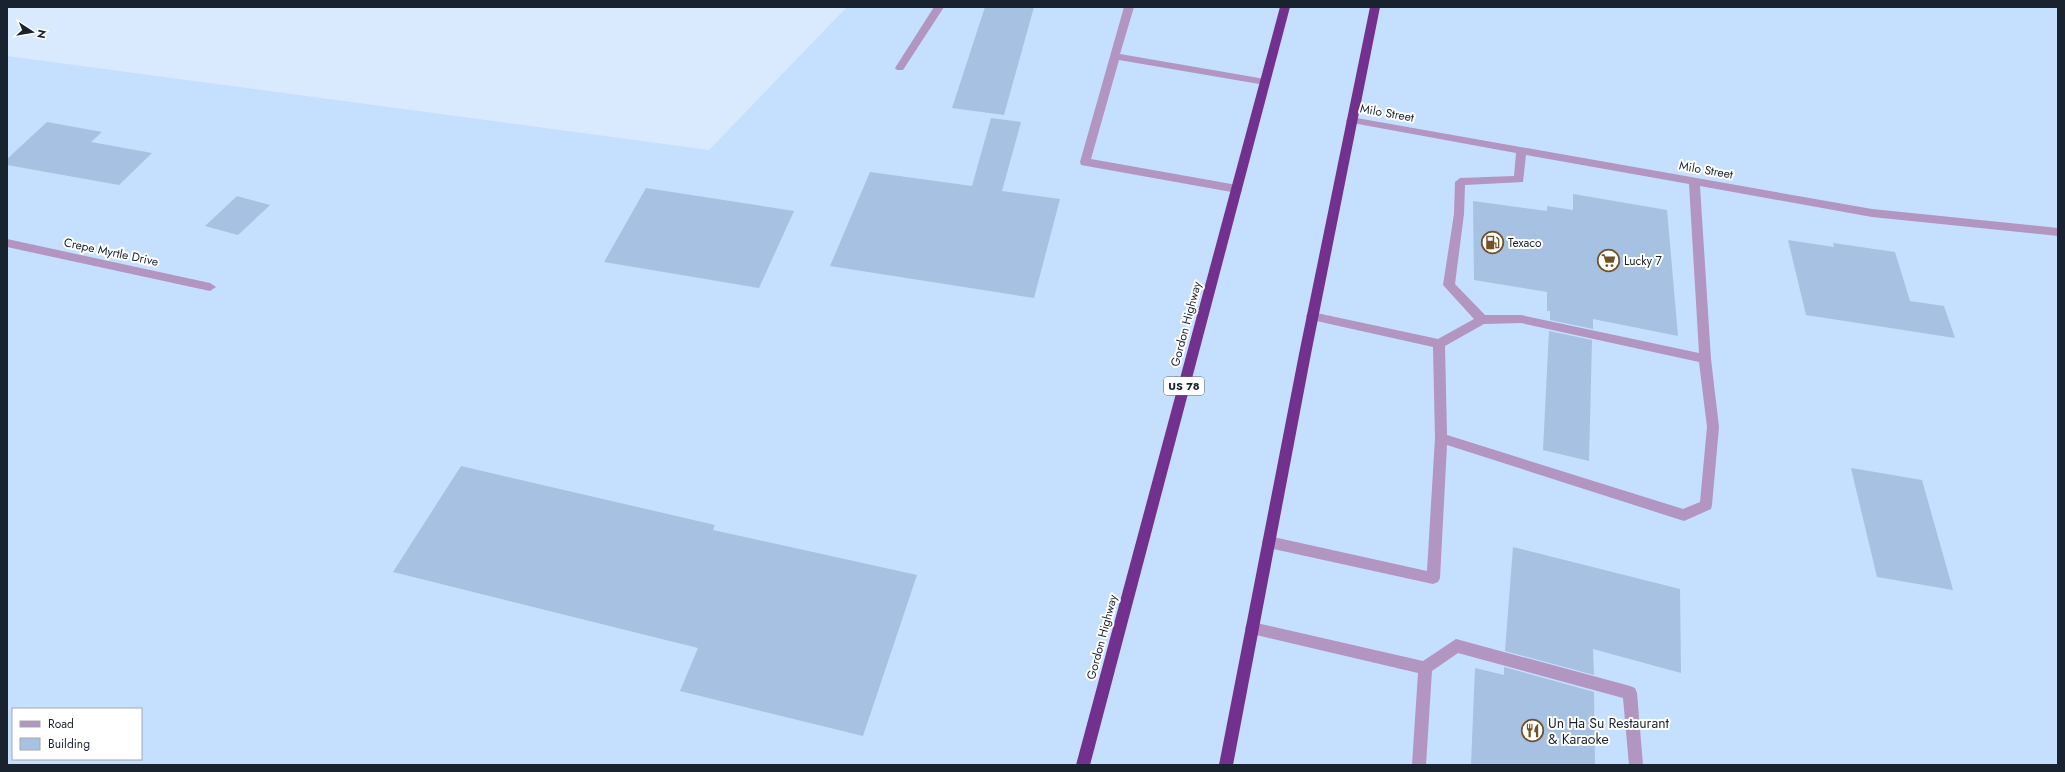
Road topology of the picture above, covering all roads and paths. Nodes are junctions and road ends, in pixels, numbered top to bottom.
1 (940, 7) edge
2 (1129, 7) edge
3 (1285, 7) edge
4 (1375, 7) edge
5 (1115, 56) junction
6 (900, 68) dead end
7 (1265, 82) junction
8 (1351, 120) junction
9 (1521, 150) junction
10 (1694, 182) junction
11 (1237, 188) junction
12 (2058, 232) edge
13 (7, 243) edge
14 (210, 287) dead end
15 (1312, 316) junction
16 (1482, 320) junction
17 (1439, 344) junction
18 (1706, 359) junction
19 (1441, 438) junction
20 (1269, 542) junction
21 (1252, 628) junction
22 (1424, 668) junction
23 (1083, 765) edge
24 (1226, 765) edge
25 (1419, 765) edge
26 (1636, 765) edge

1 - 6 street
2 - 5 street
3 - 7 highway, Gordon Highway / US 78
4 - 8 highway
5 - 7 street
5 - 11 street
7 - 11 highway, Gordon Highway / US 78
8 - 9 street, Milo Street
8 - 15 highway
9 - 10 street, Milo Street
9 - 16 street
10 - 12 street, Milo Street
10 - 18 street
11 - 23 highway, Gordon Highway / US 78
13 - 14 street, Crepe Myrtle Drive
15 - 17 street
15 - 20 highway
16 - 17 street
16 - 18 street
17 - 19 street
18 - 19 street
19 - 20 street
20 - 21 highway
21 - 22 street
21 - 24 highway
22 - 25 street
22 - 26 street

